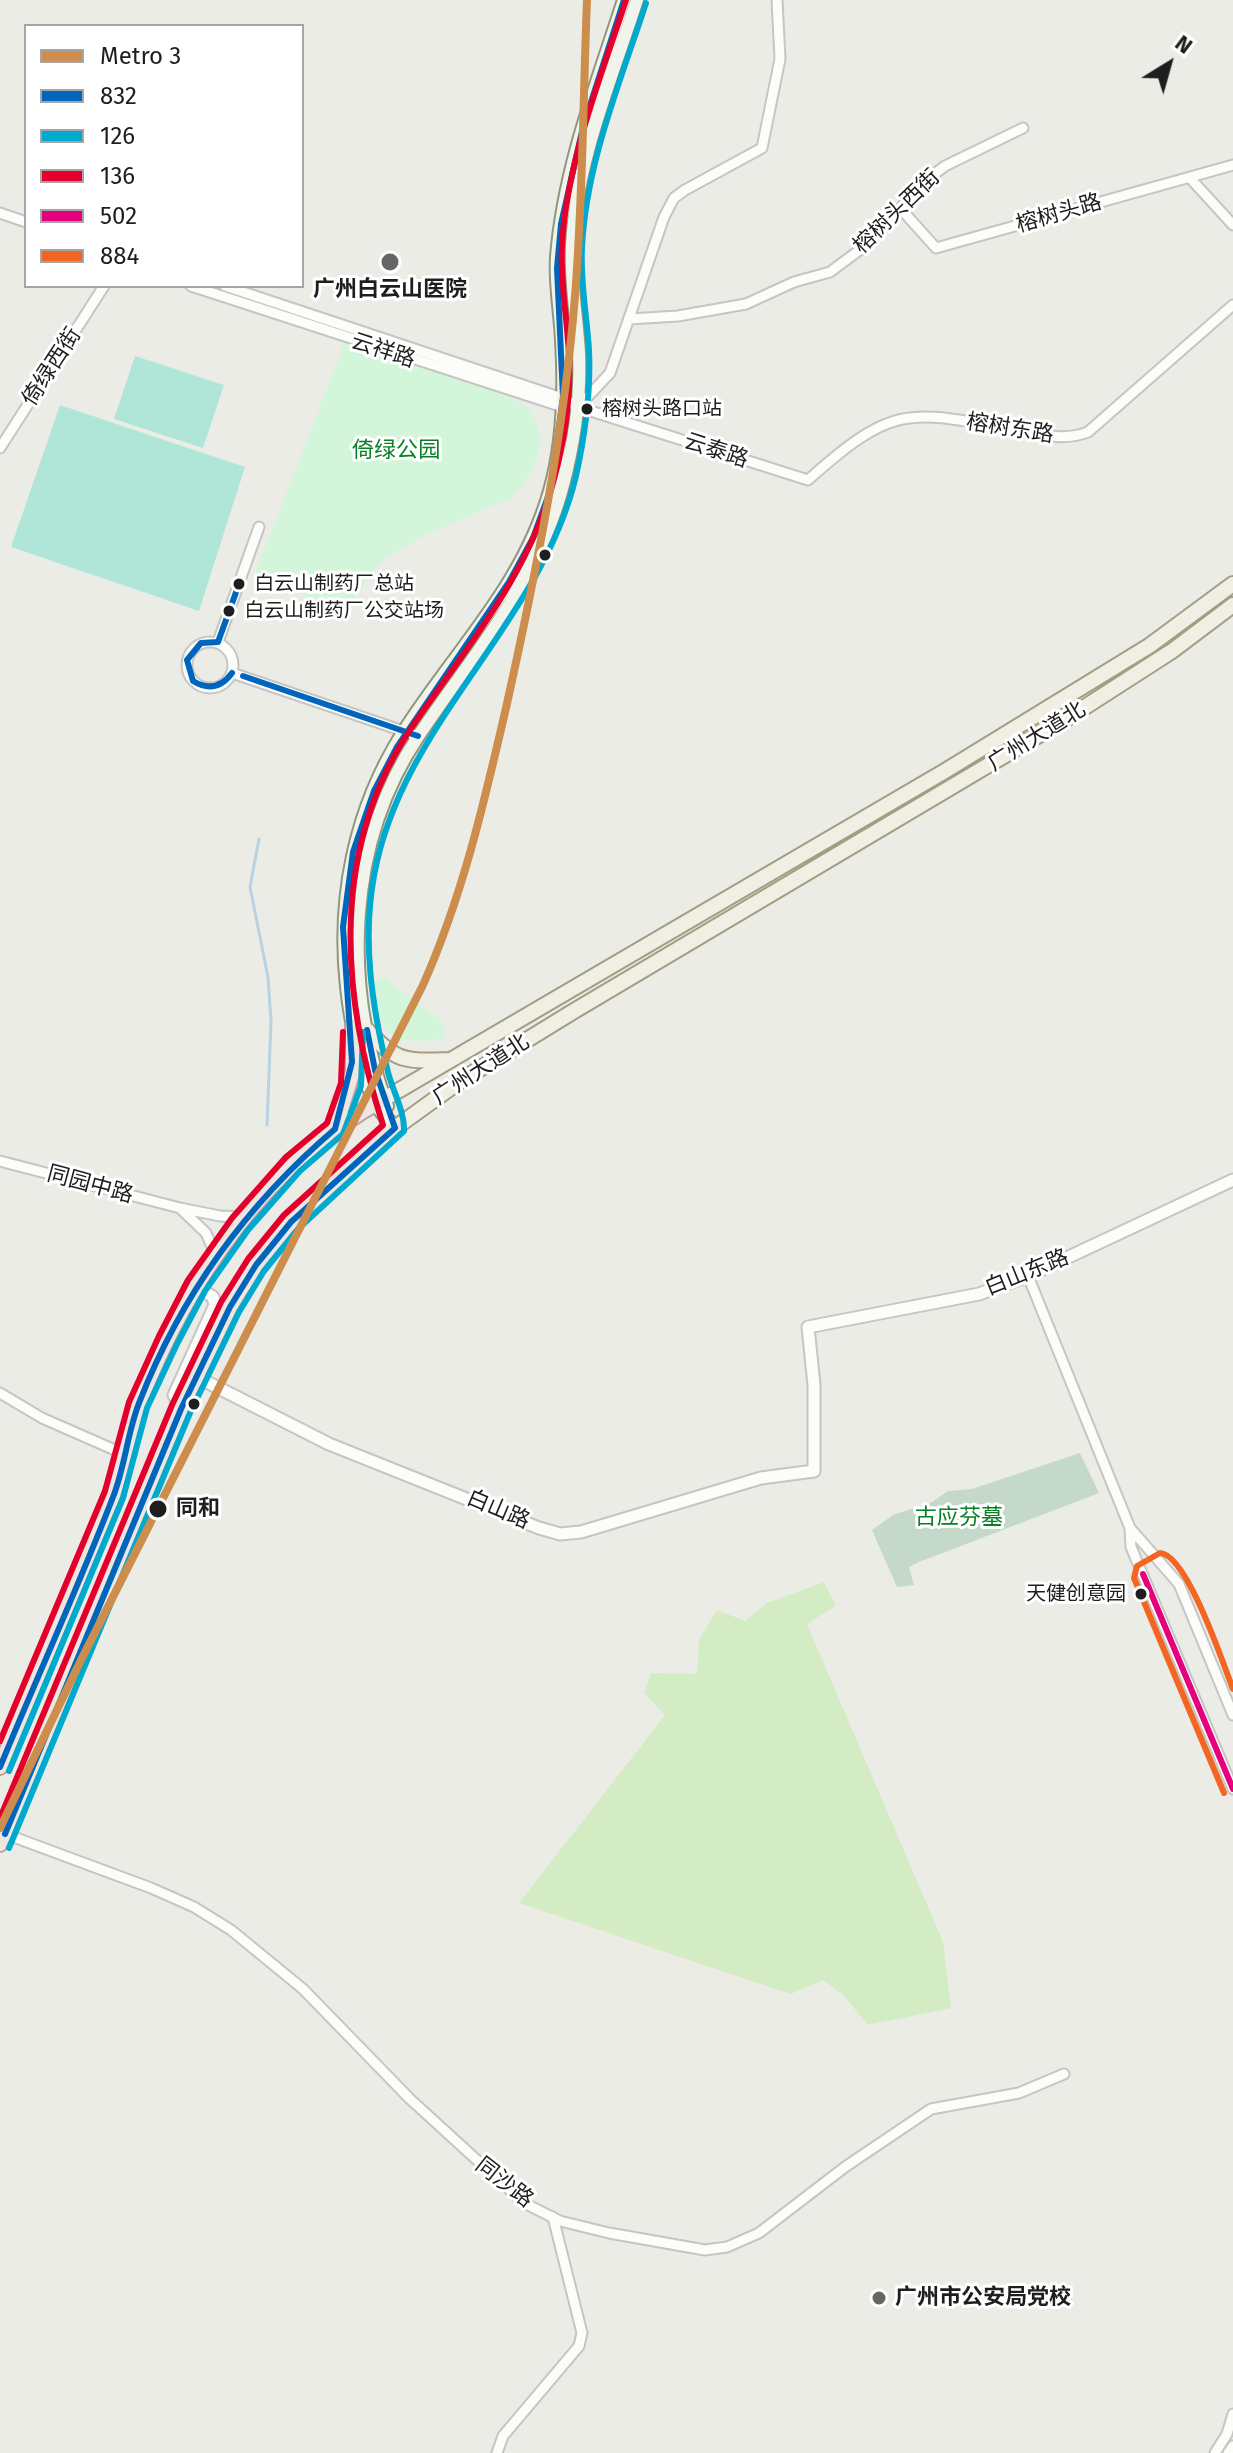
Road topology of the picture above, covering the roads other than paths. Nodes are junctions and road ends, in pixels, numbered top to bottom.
1 (624, 0) edge
2 (637, 0) edge
3 (777, 0) edge
4 (1023, 128) dead end
5 (1233, 165) edge
6 (1190, 178) junction
7 (901, 209) junction
8 (0, 213) edge
9 (24, 221) edge
10 (1233, 225) edge
11 (103, 288) edge
12 (197, 288) edge
13 (231, 288) edge
14 (1233, 305) edge
15 (629, 319) junction
16 (561, 404) junction
17 (578, 407) junction
18 (0, 448) edge
19 (808, 480) joint
20 (259, 527) dead end
21 (1229, 586) edge
22 (1233, 605) edge
23 (218, 642) junction
24 (232, 673) junction
25 (404, 730) junction
26 (418, 736) junction
27 (563, 996) junction
28 (574, 1011) junction
29 (360, 1028) junction
30 (455, 1060) junction
31 (380, 1101) junction
32 (395, 1128) junction
33 (335, 1129) junction
34 (0, 1161) edge
35 (1233, 1180) edge
36 (180, 1208) junction
37 (246, 1217) junction
38 (216, 1256) junction
39 (1028, 1276) junction
40 (196, 1286) junction
41 (197, 1377) junction
42 (0, 1393) edge
43 (181, 1409) junction
44 (124, 1454) junction
45 (814, 1471) joint
46 (1130, 1528) junction
47 (1233, 1715) edge
48 (0, 1767) edge
49 (1233, 1789) edge
50 (2, 1836) edge
51 (1064, 2074) dead end
52 (553, 2217) junction
53 (1233, 2414) edge
54 (1233, 2446) edge
55 (497, 2453) edge
56 (1215, 2453) edge
57 (1228, 2453) edge

1 - 16 main road
2 - 17 main road
3 - 15 street
4 - 7 street, 榕树头西街
5 - 6 street, 榕树头路
6 - 7 street, 榕树头路
6 - 10 street
7 - 15 street, 榕树头西街
8 - 9 street
11 - 18 street, 倚绿西街
12 - 16 street, 云祥路
13 - 16 street, 云祥路
14 - 19 street, 榕树东路
15 - 17 street
16 - 17 street, 云泰路
16 - 25 main road
17 - 19 street, 云泰路
17 - 26 main road
20 - 23 street
21 - 27 main road, 广州大道北
22 - 28 main road, 广州大道北
23 - 24 street
23 - 24 street
24 - 25 street
25 - 26 street
25 - 29 main road
26 - 29 main road
27 - 28 main road
27 - 30 main road, 广州大道北
28 - 32 main road, 广州大道北
29 - 30 main road
29 - 31 main road
29 - 33 highway
30 - 31 main road, 广州大道北
31 - 32 main road
31 - 33 highway, 广州大道北
32 - 41 highway, 广州大道北
33 - 37 highway, 广州大道北
34 - 36 street, 同园中路
35 - 39 street, 白山东路
36 - 37 street, 同园中路
36 - 38 street
37 - 38 highway, 广州大道北
38 - 40 highway, 广州大道北
39 - 45 street, 白山东路
39 - 46 street
40 - 43 street
40 - 44 highway, 广州大道北
41 - 43 highway, 广州大道北
41 - 45 street, 白山路
42 - 44 street
43 - 50 highway, 广州大道北
44 - 48 highway, 广州大道北
46 - 47 street
46 - 49 street
50 - 52 street, 同沙路
51 - 52 street, 同沙路
52 - 55 street
53 - 56 street
54 - 57 street

